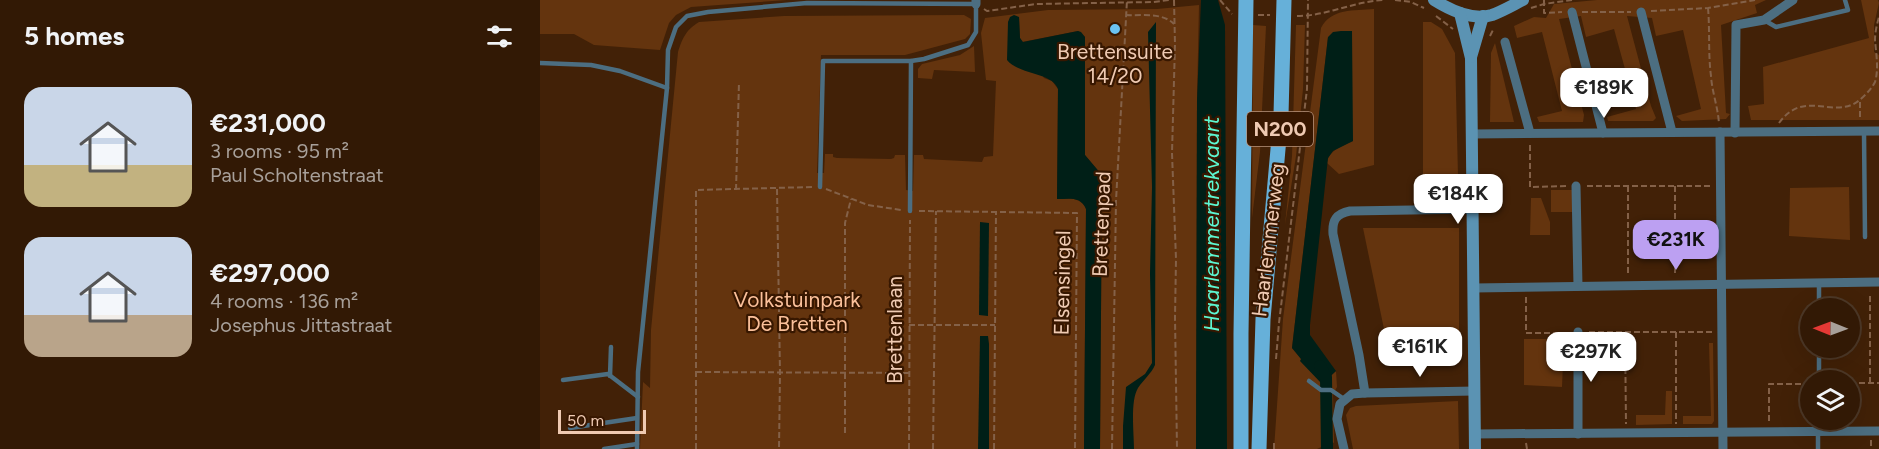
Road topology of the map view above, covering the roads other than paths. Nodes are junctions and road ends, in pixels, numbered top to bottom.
1 (1434, 0) edge
2 (1506, 0) edge
3 (1523, 0) edge
4 (1793, 0) edge
5 (1845, 0) edge
6 (976, 2) edge
7 (1246, 8) edge
8 (1284, 8) edge
9 (1572, 12) dead end
10 (1641, 12) dead end
11 (1460, 13) junction
12 (1498, 13) junction
13 (1484, 16) junction
14 (1764, 20) junction
15 (1505, 42) dead end
16 (1471, 58) junction
17 (911, 61) junction
18 (540, 63) edge
19 (667, 88) junction
20 (1879, 131) edge
21 (1672, 132) junction
22 (1720, 132) junction
23 (1862, 132) junction
24 (1530, 133) junction
25 (1603, 133) junction
26 (1736, 133) junction
27 (1473, 134) junction
28 (1576, 186) road end
29 (820, 187) road end
30 (1473, 209) junction
31 (910, 211) road end
32 (1865, 237) dead end
33 (1875, 282) edge
34 (1819, 283) junction
35 (1722, 284) junction
36 (1578, 286) junction
37 (1474, 288) junction
38 (1819, 298) edge
39 (1578, 333) road end
40 (611, 347) dead end
41 (610, 376) junction
42 (563, 380) dead end
43 (1309, 381) dead end
44 (1475, 391) junction
45 (1365, 393) junction
46 (638, 397) junction
47 (1344, 399) junction
48 (637, 418) junction
49 (570, 428) dead end
50 (1879, 431) edge
51 (1723, 432) junction
52 (1818, 432) junction
53 (1475, 434) junction
54 (1578, 434) junction
55 (637, 447) edge
56 (604, 449) edge
57 (1241, 449) edge
58 (1259, 449) edge
59 (1344, 449) edge
60 (1475, 449) edge
61 (1723, 449) edge
62 (1818, 449) edge

1 - 11 street
2 - 12 street
3 - 12 street
4 - 14 street
5 - 14 lane
6 - 17 lane
6 - 19 lane
7 - 57 main road, Haarlemmerweg / N200
8 - 58 main road, Haarlemmerweg / N200
9 - 25 street
10 - 21 street
11 - 13 street
11 - 16 street
12 - 13 street
13 - 16 street
14 - 26 street
15 - 24 street
16 - 27 street
17 - 29 lane
17 - 31 lane
18 - 19 lane
19 - 46 lane
20 - 23 street
21 - 22 street
21 - 25 street
22 - 26 street
22 - 35 street
23 - 26 street
23 - 32 lane
24 - 25 street
24 - 27 street
27 - 30 street
28 - 36 street
30 - 37 street
30 - 45 street
33 - 34 street
34 - 35 street
34 - 38 lane
35 - 36 street
35 - 51 street
36 - 37 street
37 - 44 street
39 - 54 street
40 - 41 lane
41 - 42 lane
41 - 46 lane
43 - 47 lane
44 - 45 street
44 - 53 street
45 - 47 street
46 - 48 lane
47 - 59 street
48 - 49 lane
48 - 55 lane
50 - 52 street
51 - 52 street
51 - 54 street
51 - 61 street
52 - 62 lane
53 - 54 street
53 - 60 street
55 - 56 lane

